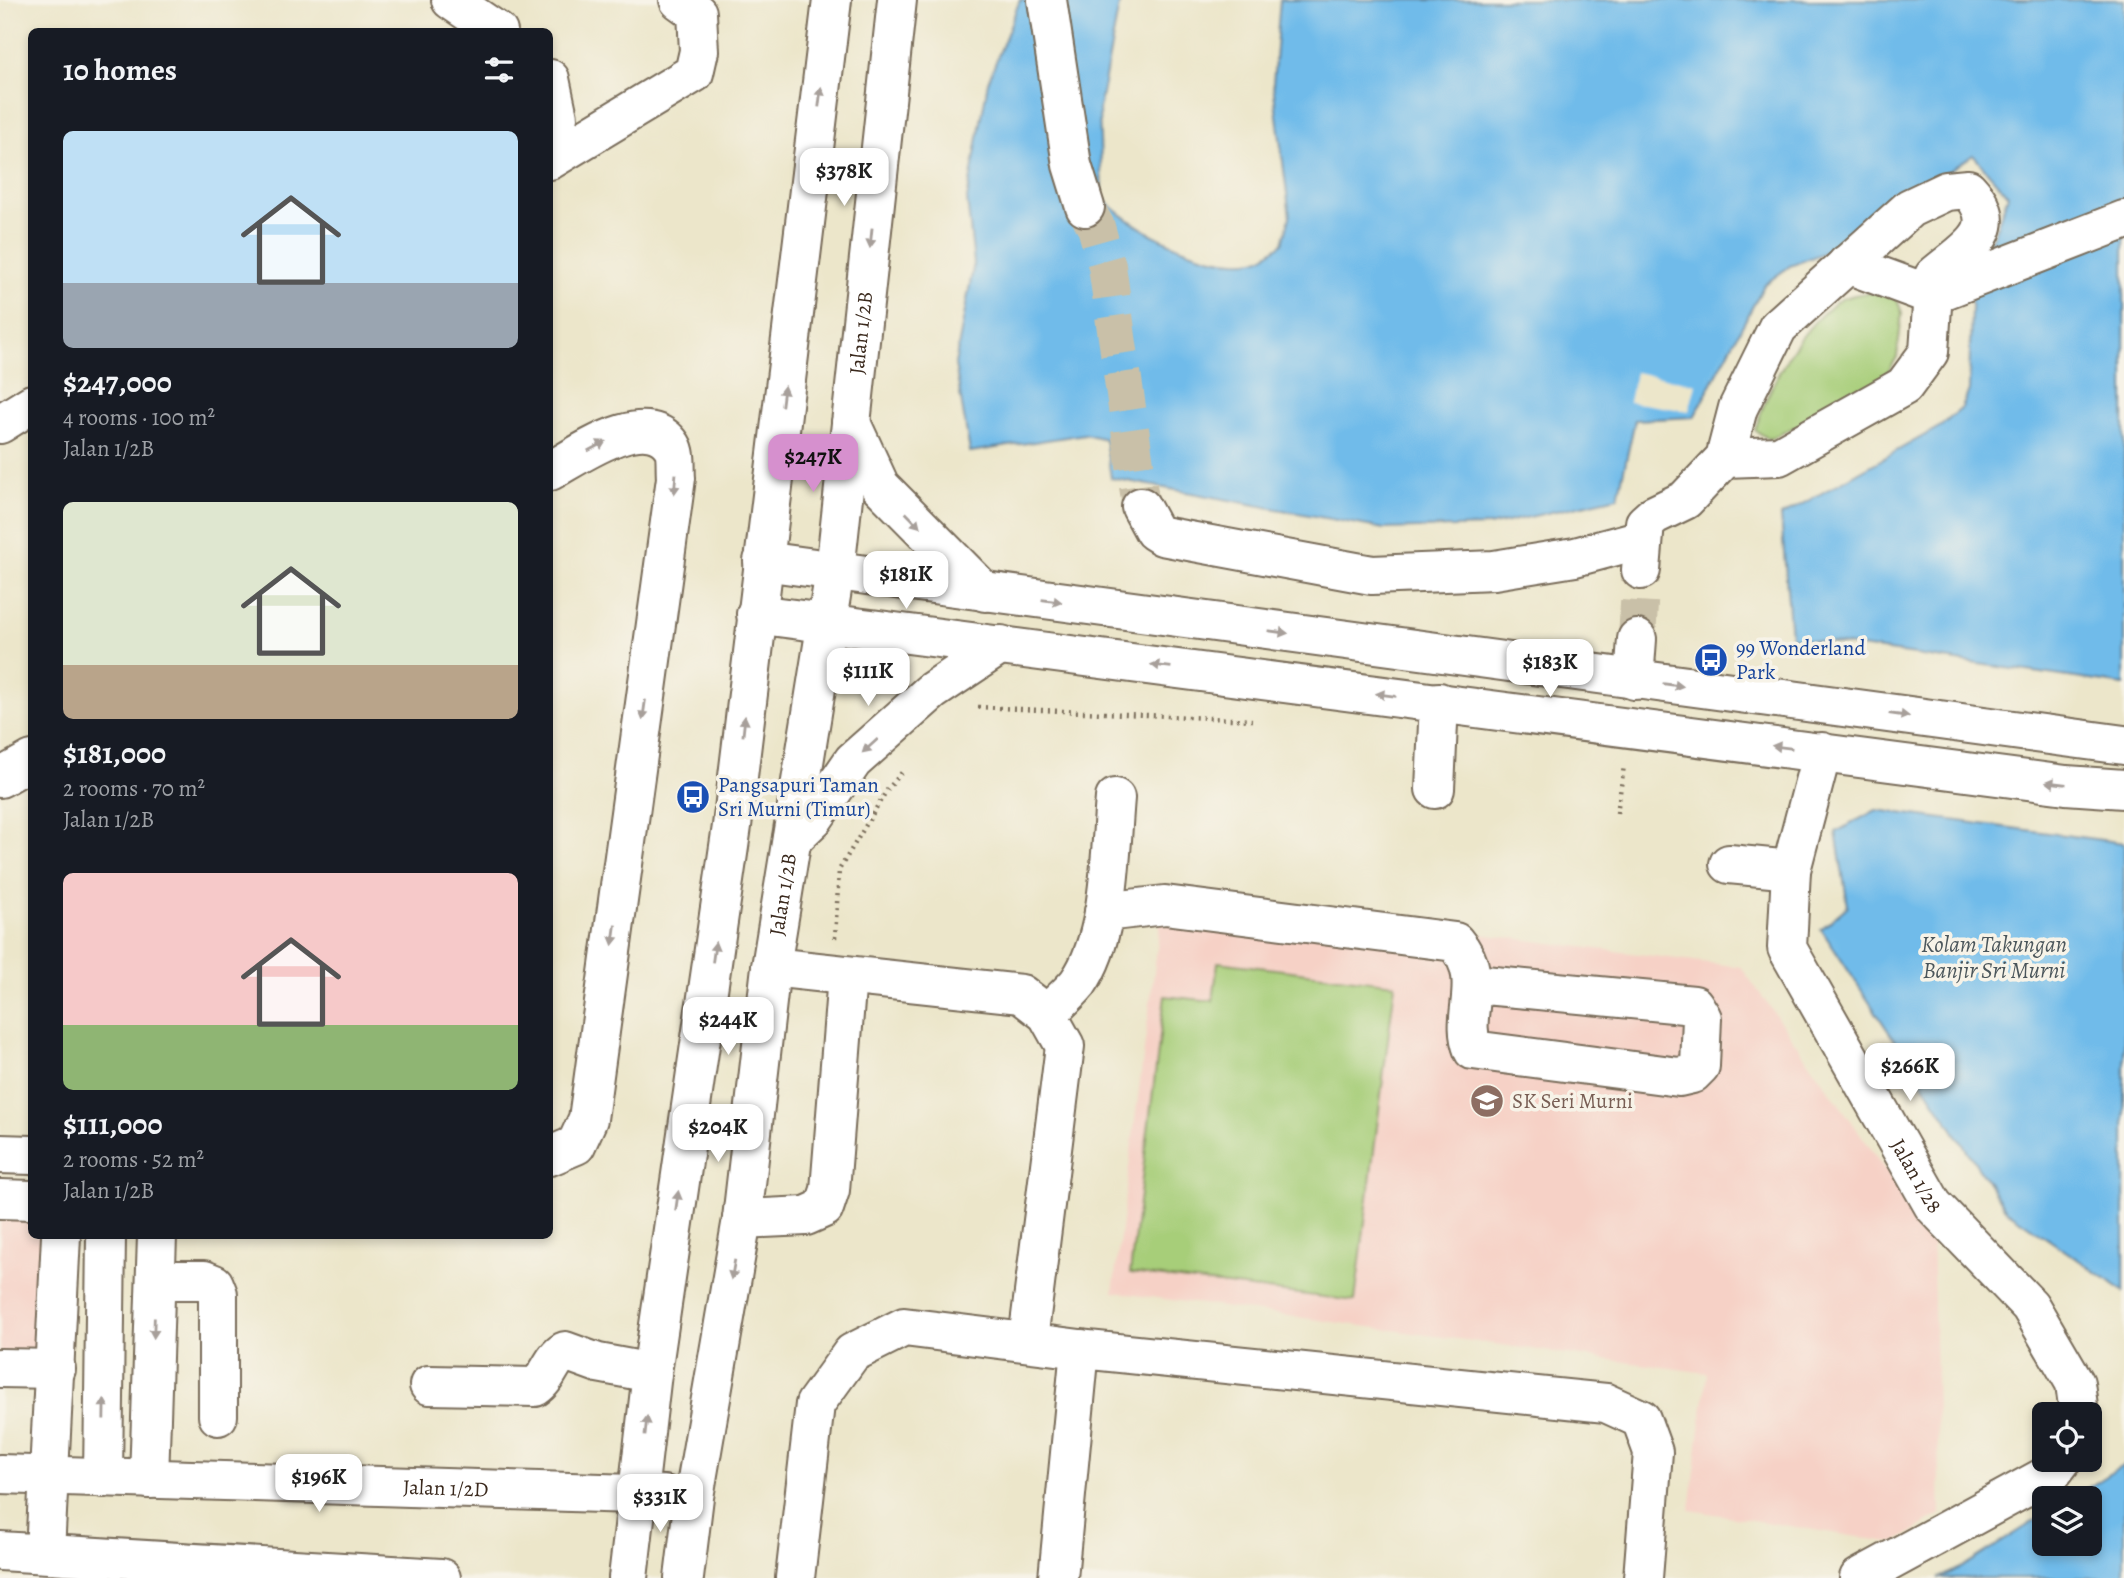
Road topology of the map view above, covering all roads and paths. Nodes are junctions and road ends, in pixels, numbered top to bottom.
1 (451, 0) edge
2 (679, 0) edge
3 (832, 0) edge
4 (897, 0) edge
5 (1047, 0) edge
6 (492, 28) edge
7 (553, 93) edge
8 (553, 132) edge
9 (553, 158) edge
10 (1085, 207) tunnel mouth
11 (2124, 220) edge
12 (1847, 264) junction
13 (1940, 292) junction
14 (28, 406) edge
15 (851, 423) junction
16 (0, 424) edge
17 (1725, 458) junction
18 (553, 469) edge
19 (1141, 507) tunnel mouth
20 (763, 561) junction
21 (835, 571) junction
22 (985, 592) junction
23 (756, 614) junction
24 (826, 622) junction
25 (1637, 639) tunnel mouth
26 (1001, 645) junction
27 (1634, 680) junction
28 (1439, 702) junction
29 (1628, 728) junction
30 (2124, 746) edge
31 (1822, 752) junction
32 (28, 762) edge
33 (0, 778) edge
34 (1435, 789) dead end
35 (2124, 789) edge
36 (1115, 798) dead end
37 (1617, 813) dead end
38 (792, 839) junction
39 (1729, 864) dead end
40 (1791, 870) junction
41 (1104, 912) junction
42 (771, 967) junction
43 (847, 976) junction
44 (1474, 984) junction
45 (1047, 1014) junction
46 (0, 1154) edge
47 (28, 1155) edge
48 (553, 1155) edge
49 (0, 1199) edge
50 (28, 1200) edge
51 (742, 1219) junction
52 (61, 1239) edge
53 (106, 1239) edge
54 (157, 1239) edge
55 (156, 1280) junction
56 (1027, 1340) junction
57 (1080, 1349) junction
58 (0, 1368) edge
59 (56, 1369) junction
60 (652, 1373) junction
61 (429, 1385) dead end
62 (2078, 1402) edge
63 (218, 1416) dead end
64 (2053, 1472) edge
65 (0, 1474) edge
66 (48, 1476) junction
67 (103, 1478) junction
68 (149, 1479) junction
69 (639, 1494) junction
70 (694, 1497) junction
71 (0, 1551) edge
72 (46, 1552) junction
73 (441, 1578) edge
74 (628, 1578) edge
75 (684, 1578) edge
76 (795, 1578) edge
77 (1058, 1578) edge
78 (1643, 1578) edge
79 (1859, 1578) edge

1 - 6 street
2 - 9 street
20 -> 3 street
4 -> 15 street, Jalan 1/2B
5 - 10 street
7 - 8 street
11 - 13 street
12 - 13 street
12 - 13 street
12 - 17 street
13 - 17 street
14 - 16 street
15 - 21 street, Jalan 1/2B
15 -> 22 street
17 - 19 street
18 -> 48 street
20 - 21 street
20 - 23 street
21 - 22 street
21 - 24 street, Jalan 1/2B
22 -> 27 street
23 - 24 street
60 -> 23 street
24 - 26 street
24 - 38 street, Jalan 1/2B
25 - 27 street
28 -> 26 street
26 -> 38 street
27 -> 30 street
28 - 29 street
28 - 34 street
31 -> 29 street
29 - 37 path
35 -> 31 street
31 - 40 street, Jalan 1/28
32 - 33 street
36 - 41 street
38 - 42 street, Jalan 1/2B
39 - 40 street
40 - 62 street, Jalan 1/28
41 - 44 street
41 - 45 street
42 - 43 street
42 - 51 street, Jalan 1/2B
43 - 45 street
43 - 51 street
44 - 44 street
45 - 56 street
46 - 47 street
49 - 50 street
51 -> 70 street, Jalan 1/2B
52 - 59 street
67 -> 53 street
54 - 55 street
55 - 63 street
55 -> 68 street
56 - 57 street
56 - 76 street
57 - 77 street
57 - 78 street
58 - 59 street
59 - 66 street
60 - 61 street
69 -> 60 street
64 - 79 street
65 - 66 street, Jalan 1/2D
66 - 67 street, Jalan 1/2D
66 - 72 street
67 - 68 street, Jalan 1/2D
68 - 69 street, Jalan 1/2D
69 - 70 street, Jalan 1/2D
69 - 74 street
70 - 75 street, Jalan 1/2B
71 - 72 street
72 - 73 street

